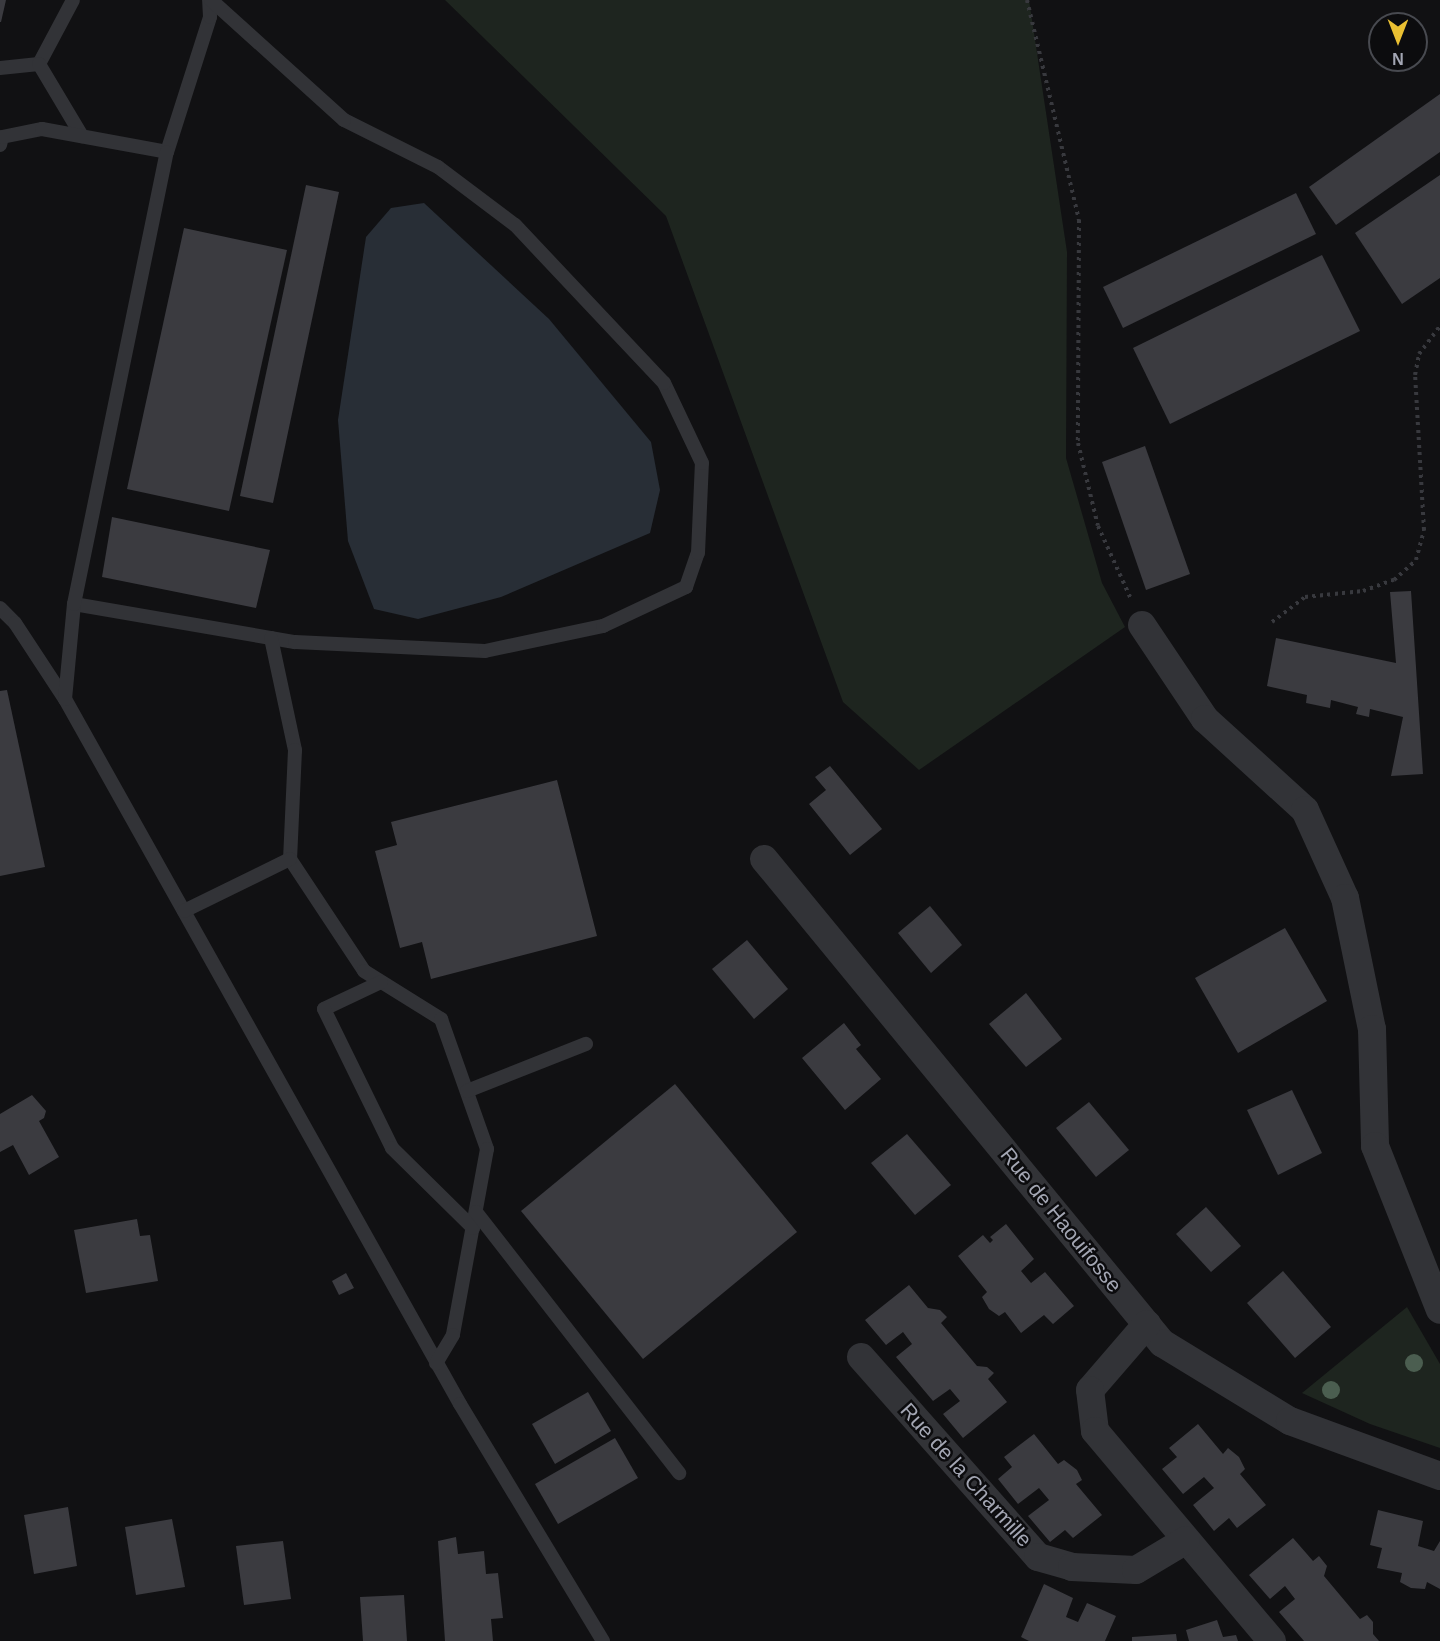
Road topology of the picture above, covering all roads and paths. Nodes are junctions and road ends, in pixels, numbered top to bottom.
1 (73, 0) edge
2 (210, 0) edge
3 (1027, 0) edge
4 (39, 64) junction
5 (0, 68) edge
6 (82, 136) junction
7 (0, 146) edge
8 (167, 152) junction
9 (1440, 326) edge
10 (74, 604) junction
11 (0, 608) edge
12 (1272, 622) dead end
13 (1142, 625) joint
14 (272, 638) junction
15 (65, 699) junction
16 (290, 859) junction
17 (764, 859) dead end
18 (184, 911) junction
19 (381, 982) junction
20 (586, 1044) dead end
21 (467, 1091) junction
22 (476, 1212) junction
23 (472, 1228) junction
24 (1440, 1310) edge
25 (1147, 1324) junction
26 (861, 1357) dead end
27 (436, 1363) junction
28 (679, 1473) dead end
29 (1440, 1476) edge
30 (1186, 1540) junction
31 (603, 1641) edge
32 (1272, 1641) edge

1 - 4 lane
2 - 8 lane
2 - 14 lane
3 - 13 path
4 - 5 lane
4 - 6 lane
6 - 7 lane
6 - 8 lane
8 - 10 lane
9 - 12 path
10 - 14 lane
10 - 15 lane
11 - 15 lane
13 - 24 street
14 - 16 lane
15 - 18 lane
16 - 18 lane
16 - 19 lane
17 - 25 street, Rue de Haouifosse
18 - 27 lane
19 - 21 lane
19 - 23 lane
20 - 21 lane
21 - 22 lane
22 - 23 lane
22 - 28 lane
23 - 27 lane
25 - 29 street, Rue de Haouifosse
25 - 30 street
26 - 30 street, Rue de la Charmille
27 - 31 lane
30 - 32 street

